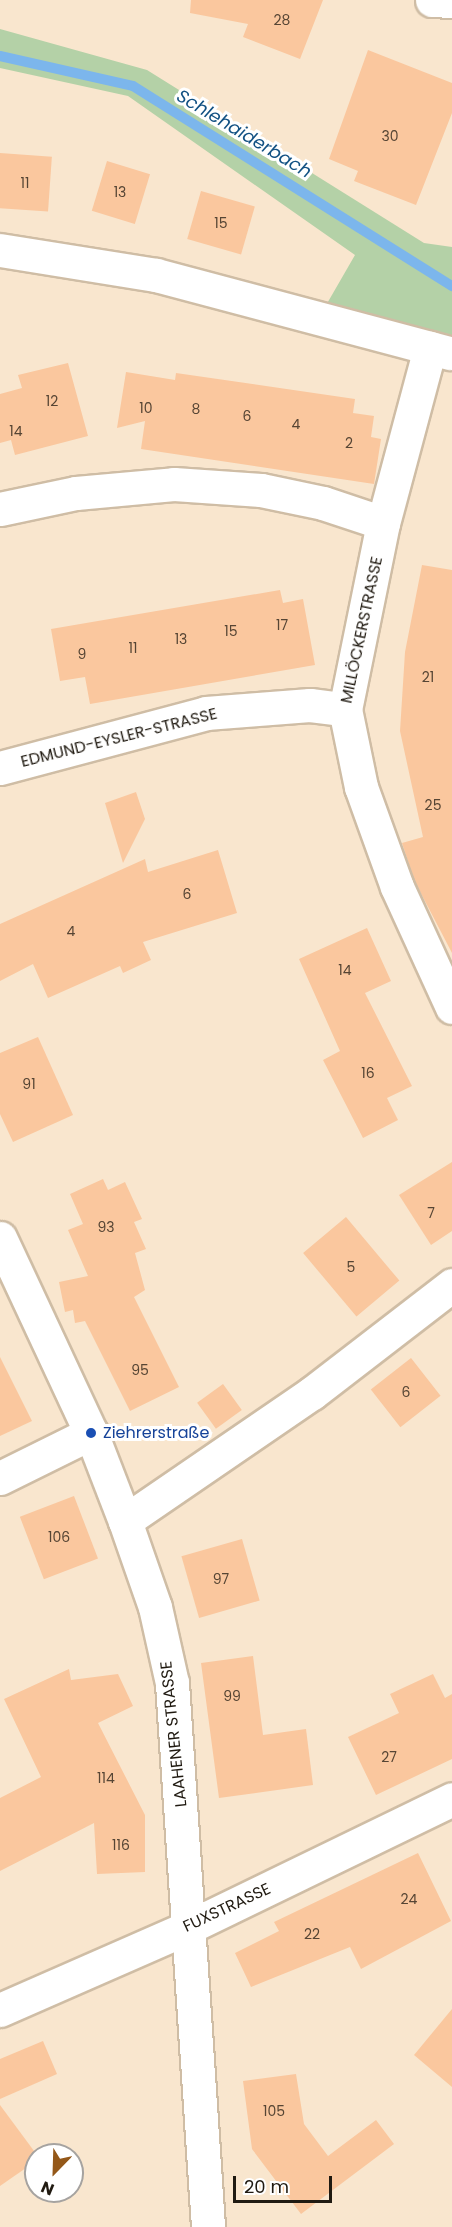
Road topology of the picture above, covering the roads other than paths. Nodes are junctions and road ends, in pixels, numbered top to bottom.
1 (432, 0) edge
2 (452, 1) edge
3 (0, 250) edge
4 (441, 351) edge
5 (0, 509) edge
6 (383, 523) junction
7 (345, 709) junction
8 (0, 768) edge
9 (452, 1007) edge
10 (0, 1238) edge
11 (452, 1285) edge
12 (91, 1433) junction
13 (0, 1478) edge
14 (125, 1521) junction
15 (452, 1799) edge
16 (191, 1926) junction
17 (0, 2010) edge
18 (208, 2227) edge

1 - 2 street
3 - 4 street, MILLÖCKERSTRASSE
4 - 6 street, MILLÖCKERSTRASSE
5 - 6 street
6 - 7 street, MILLÖCKERSTRASSE
7 - 8 street, EDMUND-EYSLER-STRASSE
7 - 9 street, MILLÖCKERSTRASSE
10 - 12 street, LAAHENER STRASSE
11 - 14 street
12 - 13 street
12 - 14 street, LAAHENER STRASSE
14 - 16 street, LAAHENER STRASSE
15 - 16 street, FUXSTRASSE
16 - 17 street, FUXSTRASSE
16 - 18 street, LAAHENER STRASSE

